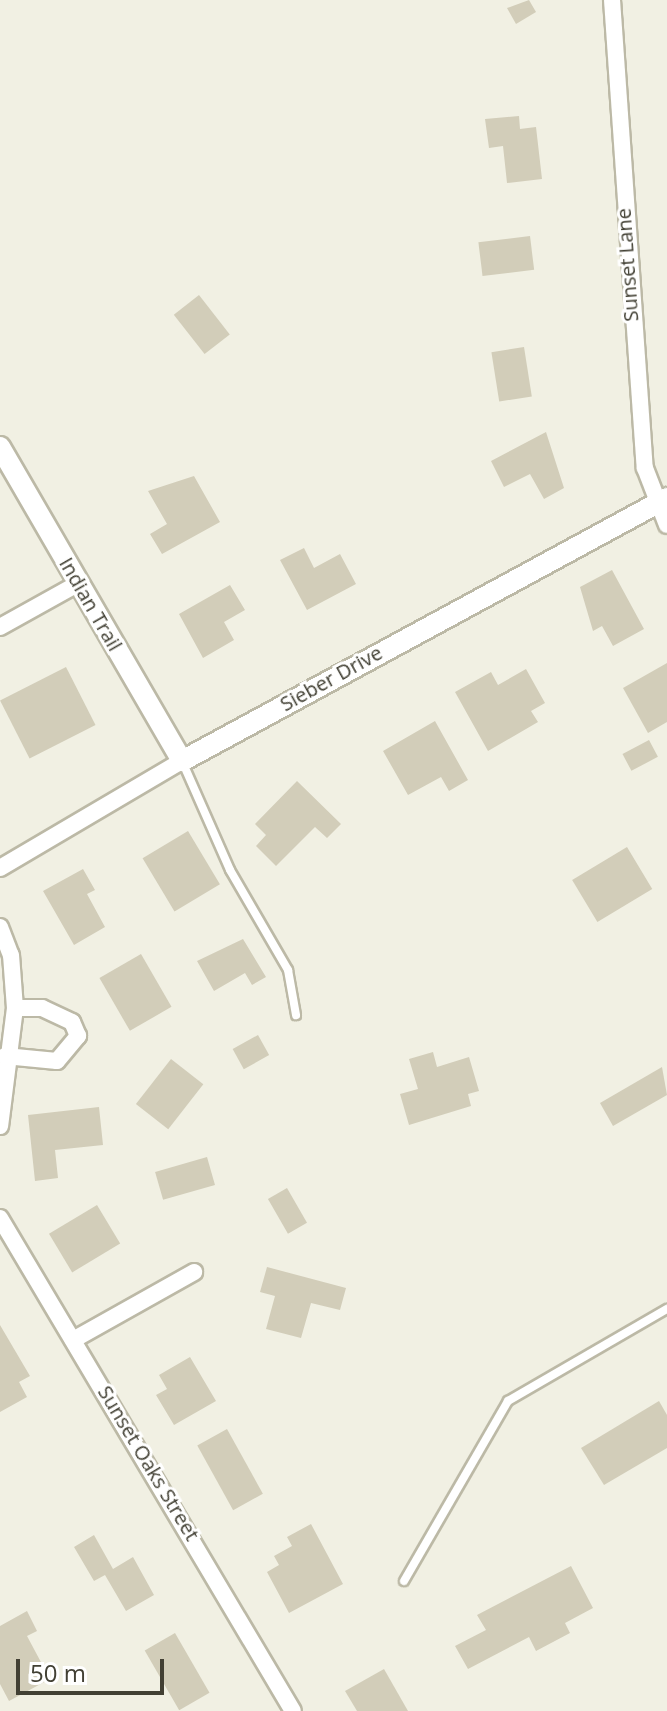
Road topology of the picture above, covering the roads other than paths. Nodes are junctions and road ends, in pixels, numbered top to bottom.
1 (612, 0) edge
2 (0, 447) edge
3 (661, 500) edge
4 (667, 525) edge
5 (79, 583) junction
6 (0, 627) edge
7 (182, 761) junction
8 (0, 868) edge
9 (0, 927) edge
10 (15, 1008) junction
11 (296, 1015) dead end
12 (5, 1056) junction
13 (1, 1089) edge
14 (0, 1126) edge
15 (0, 1218) edge
16 (194, 1272) dead end
17 (667, 1309) edge
18 (73, 1340) junction
19 (404, 1581) dead end
20 (293, 1711) edge

1 - 3 street, Sunset Lane
2 - 5 street, Indian Trail
3 - 4 street, Sunset Lane
3 - 7 street, Sieber Drive
5 - 6 street
5 - 7 street, Indian Trail
7 - 8 street, Sieber Drive
7 - 11 lane
9 - 10 street
10 - 12 street
10 - 12 street
12 - 13 street
13 - 14 street
15 - 18 street, Sunset Oaks Street
16 - 18 street
17 - 19 lane
18 - 20 street, Sunset Oaks Street

